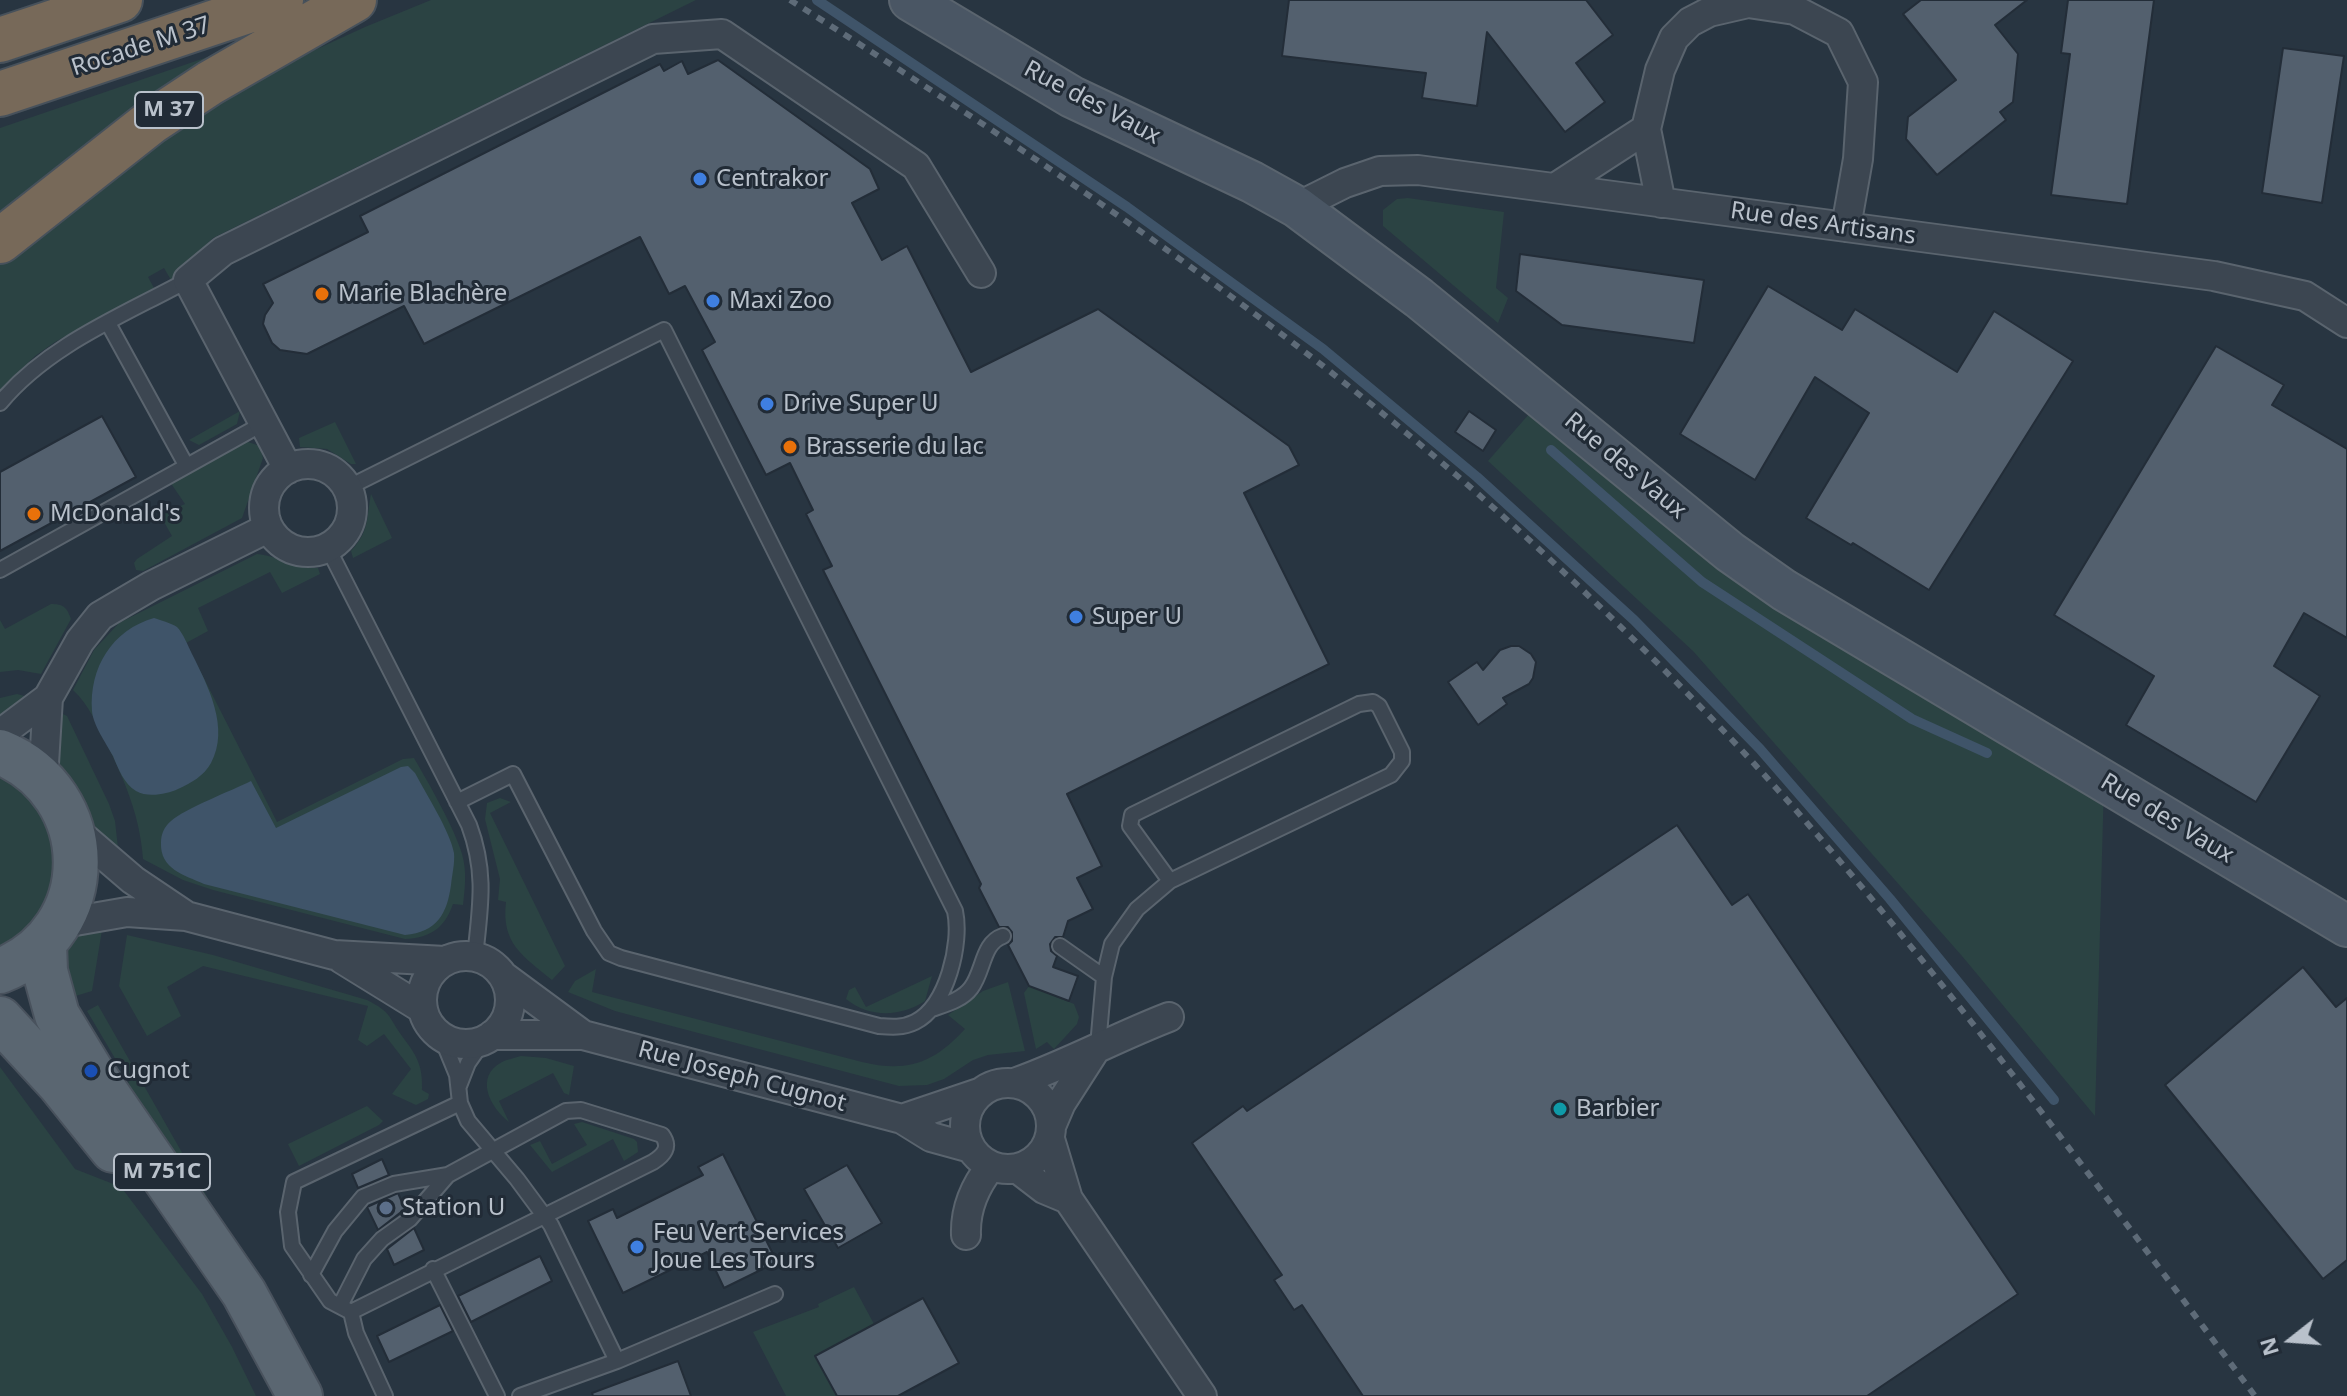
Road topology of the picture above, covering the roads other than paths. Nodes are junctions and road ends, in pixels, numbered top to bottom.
1 (120, 0) edge
2 (281, 0) edge
3 (354, 0) edge
4 (910, 0) edge
5 (1791, 5) edge
6 (0, 40) edge
7 (0, 94) edge
8 (1646, 129) junction
9 (1555, 188) junction
10 (1661, 203) junction
11 (1297, 207) junction
12 (1846, 227) junction
13 (0, 241) edge
14 (981, 273) dead end
15 (188, 280) junction
16 (108, 323) junction
17 (2347, 323) edge
18 (0, 403) edge
19 (264, 423) junction
20 (186, 465) junction
21 (288, 469) junction
22 (347, 488) junction
23 (268, 528) junction
24 (328, 548) junction
25 (0, 570) edge
26 (48, 698) junction
27 (0, 734) edge
28 (0, 752) edge
29 (43, 780) junction
30 (457, 802) junction
31 (70, 826) junction
32 (1170, 881) junction
33 (186, 916) junction
34 (2347, 926) edge
35 (51, 933) junction
36 (1003, 936) dead end
37 (1060, 946) dead end
38 (334, 955) junction
39 (475, 957) junction
40 (445, 961) junction
41 (0, 971) edge
42 (503, 976) junction
43 (1104, 977) junction
44 (423, 1009) junction
45 (932, 1009) junction
46 (1169, 1017) dead end
47 (0, 1019) edge
48 (583, 1035) junction
49 (441, 1036) junction
50 (488, 1037) junction
51 (1092, 1050) junction
52 (1017, 1082) junction
53 (459, 1087) junction
54 (979, 1093) junction
55 (460, 1103) junction
56 (902, 1119) junction
57 (1051, 1131) junction
58 (493, 1150) junction
59 (993, 1161) junction
60 (448, 1175) junction
61 (1068, 1199) junction
62 (545, 1215) junction
63 (966, 1235) dead end
64 (433, 1269) junction
65 (311, 1275) junction
66 (775, 1294) dead end
67 (345, 1309) junction
68 (617, 1361) junction
69 (269, 1396) edge
70 (300, 1396) edge
71 (385, 1396) edge
72 (497, 1396) edge
73 (520, 1396) edge
74 (1202, 1396) edge

1 - 6 highway
2 - 7 highway, Rocade M 37
3 - 13 highway, M 37
4 - 11 street, Rue des Vaux
5 - 8 street
5 - 12 street
8 - 9 street
8 - 10 street
9 - 10 street, Rue des Artisans
9 - 11 street, Rue des Artisans
10 - 12 street, Rue des Artisans
11 - 34 street, Rue des Vaux
12 - 17 street, Rue des Artisans
14 - 15 street
15 - 16 lane
15 - 19 street
16 - 18 lane
16 - 20 lane
19 - 20 lane
19 - 21 street
20 - 25 lane
21 - 22 street
21 - 23 street
22 - 24 street
22 - 45 lane
23 - 24 street
23 - 26 street
24 - 30 lane
26 - 27 street
26 - 29 street
28 - 29 main road, M 751C
29 - 31 main road, M 751C
30 - 39 lane
30 - 45 lane
31 - 33 street
31 - 35 main road, M 751C
32 - 32 lane
32 - 43 lane
33 - 35 street
33 - 38 street
35 - 41 main road
35 - 70 main road, M 751C
36 - 45 lane
37 - 43 lane
38 - 40 street
38 - 44 street
39 - 40 street
39 - 42 street
40 - 44 street
42 - 48 street, Rue Joseph Cugnot
42 - 50 street
43 - 51 lane
44 - 49 street
46 - 51 street
47 - 69 main road, M 751C
48 - 50 street, Rue Joseph Cugnot
48 - 56 street, Rue Joseph Cugnot
49 - 50 street
49 - 53 lane
50 - 53 lane
51 - 52 street
51 - 57 street
52 - 54 street
52 - 57 street
53 - 55 lane
54 - 56 street
54 - 59 street
55 - 58 lane
55 - 65 lane
56 - 59 street, Rue Joseph Cugnot
57 - 59 street
57 - 61 street, Rue Joseph Cugnot
58 - 60 lane
58 - 62 lane
58 - 62 lane
59 - 61 street, Rue Joseph Cugnot
59 - 63 street
60 - 65 lane
60 - 67 lane
61 - 74 street, Rue Joseph Cugnot
62 - 64 lane
62 - 68 lane
64 - 67 lane
64 - 72 lane
65 - 67 lane
66 - 68 lane
67 - 71 lane
68 - 73 lane

